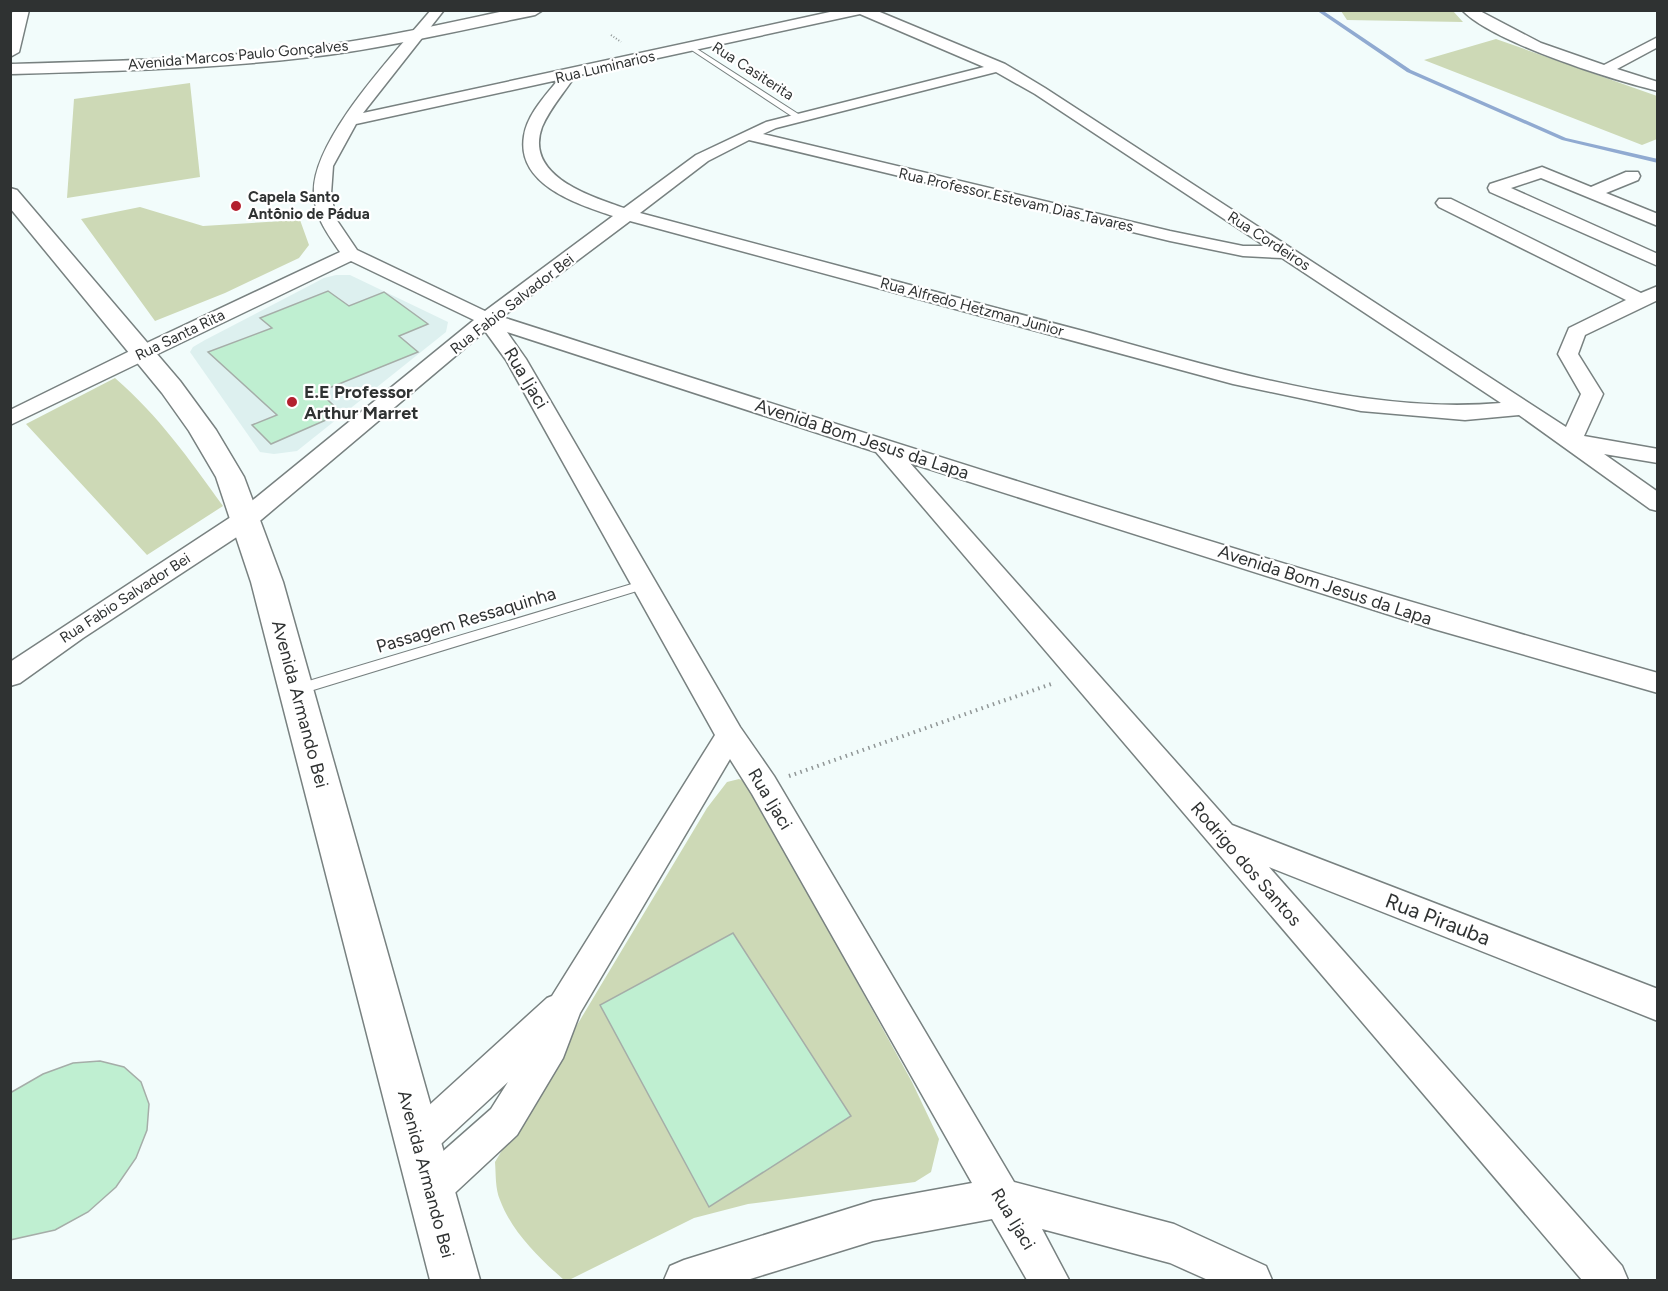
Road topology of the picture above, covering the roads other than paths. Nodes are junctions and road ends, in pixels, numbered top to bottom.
1 (21, 10) edge
2 (438, 10) edge
3 (535, 10) edge
4 (860, 10) edge
5 (1468, 10) edge
6 (1497, 14) dead end
7 (1482, 20) junction
8 (420, 33) junction
9 (1658, 41) edge
10 (692, 48) junction
11 (10, 52) edge
12 (1000, 67) junction
13 (10, 69) edge
14 (1607, 69) junction
15 (568, 76) junction
16 (1658, 87) edge
17 (799, 117) junction
18 (350, 122) junction
19 (746, 135) junction
20 (1632, 176) dead end
21 (1590, 193) junction
22 (10, 194) edge
23 (1445, 203) dead end
24 (625, 214) junction
25 (1658, 221) edge
26 (1287, 253) junction
27 (351, 254) junction
28 (1658, 261) edge
29 (1649, 296) edge
30 (487, 319) junction
31 (143, 351) junction
32 (1523, 408) junction
33 (10, 419) edge
34 (1571, 441) junction
35 (884, 447) junction
36 (1658, 456) edge
37 (1658, 504) edge
38 (246, 519) junction
39 (645, 584) junction
40 (10, 676) edge
41 (1658, 683) edge
42 (297, 690) junction
43 (730, 735) junction
44 (1220, 833) junction
45 (565, 1005) junction
46 (1658, 1005) edge
47 (416, 1142) junction
48 (430, 1189) junction
49 (1000, 1198) junction
50 (455, 1281) edge
51 (684, 1281) edge
52 (1049, 1281) edge
53 (1252, 1281) edge
54 (1608, 1281) edge

1 - 11 street
2 - 8 street
3 - 8 street, Avenida Marcos Paulo Gonçalves
4 - 10 street, Rua Luminarios
4 - 12 street, Rua Cordeiros
5 - 7 street
6 - 7 street
7 - 14 street
8 - 13 street, Avenida Marcos Paulo Gonçalves
8 - 18 street
9 - 14 street
10 - 15 street, Rua Luminarios
10 - 17 lane, Rua Casiterita
12 - 17 street, Rua Fabio Salvador Bei
12 - 26 street, Rua Cordeiros
14 - 16 street
15 - 18 street, Rua Luminarios
15 - 24 street, Rua Alfredo Hetzman Junior
17 - 19 street, Rua Fabio Salvador Bei
18 - 27 street
19 - 24 street, Rua Fabio Salvador Bei
19 - 26 street, Rua Professor Estevam Dias Tavares
20 - 21 street
21 - 25 street
21 - 28 street
22 - 31 street, Avenida Armando Bei
23 - 29 street
24 - 30 street, Rua Fabio Salvador Bei
24 - 32 street, Rua Alfredo Hetzman Junior
26 - 32 street, Rua Cordeiros
27 - 30 street, Avenida Bom Jesus da Lapa
27 - 31 street, Rua Santa Rita
29 - 34 street
30 - 35 street, Avenida Bom Jesus da Lapa
30 - 38 street, Rua Fabio Salvador Bei
30 - 39 street, Rua Ijaci
31 - 33 street, Rua Santa Rita
31 - 38 street, Avenida Armando Bei
32 - 34 street, Rua Cordeiros
34 - 36 street
34 - 37 street, Rua Cordeiros
35 - 41 street, Avenida Bom Jesus da Lapa
35 - 44 street, Rodrigo dos Santos
38 - 40 street, Rua Fabio Salvador Bei
38 - 42 street, Avenida Armando Bei
39 - 42 lane, Passagem Ressaquinha
39 - 43 street, Rua Ijaci
42 - 47 street, Avenida Armando Bei
43 - 45 street
43 - 49 street, Rua Ijaci
44 - 46 street, Rua Pirauba
44 - 54 street, Rodrigo dos Santos
45 - 47 street
45 - 48 street
47 - 48 street, Avenida Armando Bei
48 - 50 street, Avenida Armando Bei
49 - 51 street
49 - 52 street, Rua Ijaci
49 - 53 street

